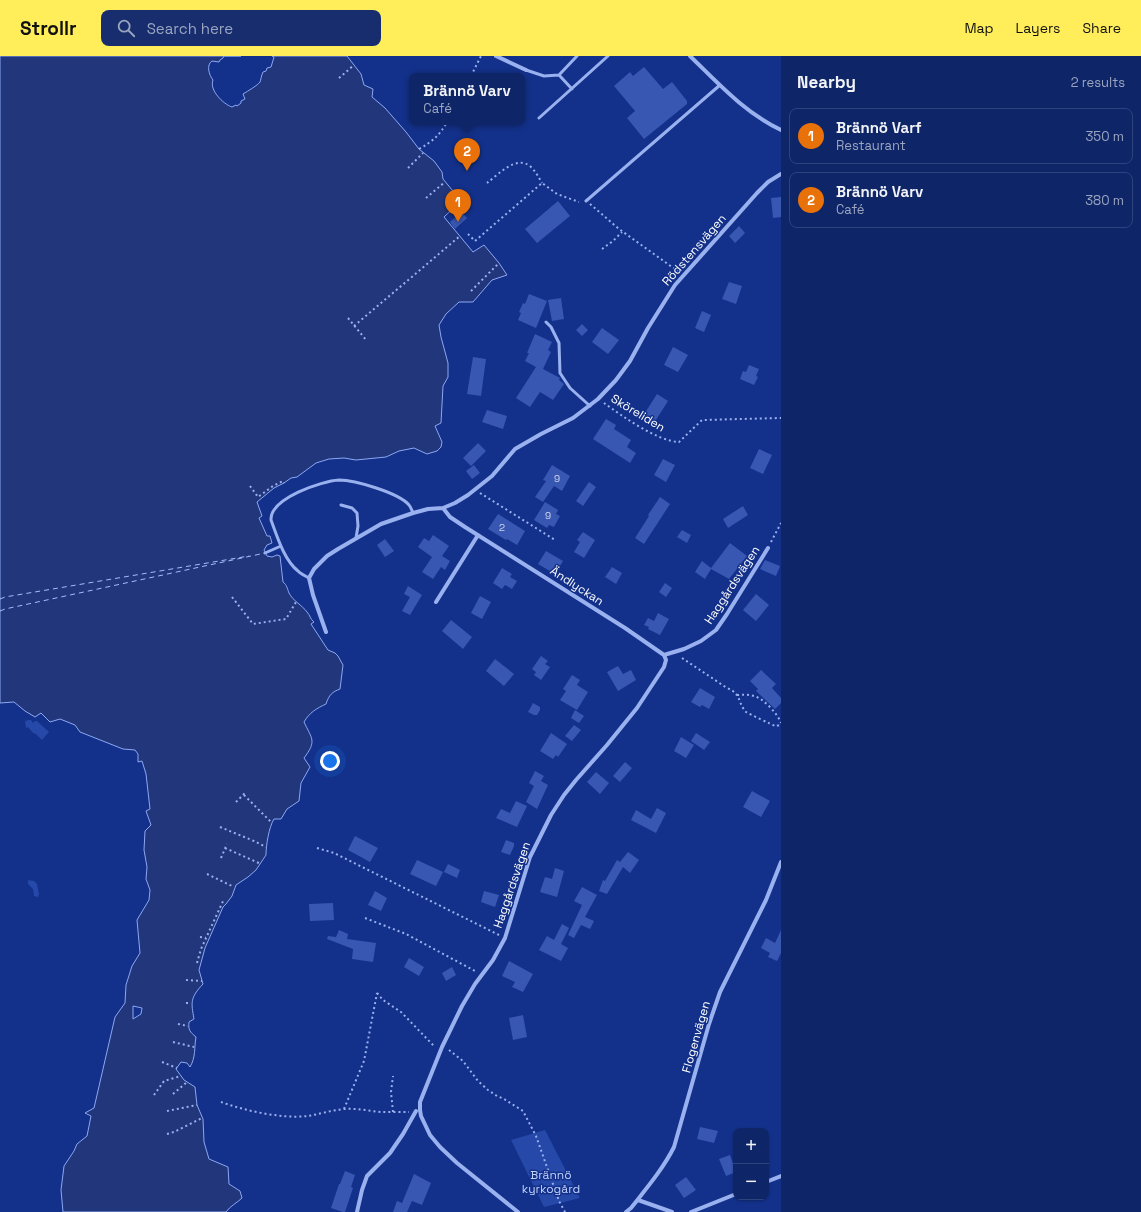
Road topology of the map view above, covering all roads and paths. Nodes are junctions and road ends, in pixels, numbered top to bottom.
1 (481, 56) edge
2 (496, 56) edge
3 (578, 56) edge
4 (608, 56) edge
5 (690, 56) edge
6 (354, 65) dead end
7 (526, 70) joint
8 (472, 73) edge
9 (559, 75) junction
10 (339, 78) dead end
11 (720, 85) junction
12 (572, 89) junction
13 (539, 118) dead end
14 (444, 125) edge
15 (781, 130) edge
16 (419, 149) dead end
17 (423, 153) dead end
18 (408, 168) dead end
19 (781, 174) edge
20 (445, 182) dead end
21 (487, 183) dead end
22 (542, 183) junction
23 (426, 198) dead end
24 (586, 201) junction
25 (622, 231) junction
26 (468, 234) dead end
27 (460, 236) dead end
28 (602, 249) dead end
29 (499, 263) dead end
30 (683, 276) junction
31 (471, 291) dead end
32 (348, 318) dead end
33 (546, 322) dead end
34 (354, 326) junction
35 (367, 341) dead end
36 (598, 399) junction
37 (590, 406) junction
38 (781, 418) edge
39 (284, 483) dead end
40 (250, 486) dead end
41 (475, 490) junction
42 (341, 505) dead end
43 (443, 508) junction
44 (413, 513) junction
45 (781, 523) edge
46 (478, 535) junction
47 (356, 538) junction
48 (555, 540) dead end
49 (281, 546) junction
50 (768, 548) joint
51 (265, 553) dead end
52 (309, 578) junction
53 (232, 597) dead end
54 (295, 600) dead end
55 (436, 602) dead end
56 (326, 632) dead end
57 (674, 652) junction
58 (664, 655) junction
59 (737, 695) junction
60 (781, 724) edge
61 (246, 792) dead end
62 (244, 795) junction
63 (236, 802) dead end
64 (272, 823) dead end
65 (220, 827) dead end
66 (227, 844) dead end
67 (266, 847) dead end
68 (225, 848) junction
69 (317, 848) dead end
70 (221, 858) dead end
71 (781, 862) edge
72 (260, 864) dead end
73 (207, 874) dead end
74 (234, 887) dead end
75 (224, 899) dead end
76 (365, 918) dead end
77 (200, 937) dead end
78 (206, 938) junction
79 (504, 938) junction
80 (197, 963) dead end
81 (482, 975) junction
82 (186, 980) dead end
83 (202, 981) dead end
84 (186, 1003) dead end
85 (191, 1003) dead end
86 (178, 1024) dead end
87 (188, 1026) dead end
88 (173, 1042) dead end
89 (442, 1046) junction
90 (194, 1047) dead end
91 (440, 1053) junction
92 (162, 1062) dead end
93 (177, 1068) dead end
94 (181, 1076) dead end
95 (393, 1076) dead end
96 (187, 1082) dead end
97 (173, 1094) dead end
98 (154, 1096) dead end
99 (221, 1102) dead end
100 (197, 1106) dead end
101 (344, 1109) junction
102 (167, 1111) dead end
103 (416, 1111) joint
104 (393, 1112) junction
105 (202, 1118) dead end
106 (167, 1134) dead end
107 (781, 1176) edge
108 (769, 1181) edge
109 (733, 1195) edge
110 (638, 1200) junction
111 (357, 1212) edge
112 (518, 1212) edge
113 (565, 1212) edge
114 (626, 1212) edge
115 (672, 1212) edge
116 (691, 1212) edge

1 - 8 path
2 - 7 street
3 - 9 lane
4 - 12 lane
5 - 11 street
6 - 10 path
7 - 9 lane
9 - 12 lane
11 - 15 street
11 - 24 lane
12 - 13 lane
14 - 16 path
17 - 18 path
19 - 30 street, Rödstensvägen
20 - 23 path
21 - 22 path
22 - 24 path
22 - 26 path
24 - 25 path
25 - 28 path
25 - 30 path
27 - 34 path
29 - 31 path
30 - 36 street, Rödstensvägen
32 - 34 path
33 - 37 lane
34 - 35 path
36 - 37 street, Rödstensvägen
36 - 38 path, Sköreliden
37 - 41 street, Rödstensvägen
39 - 40 path
41 - 43 street, Rödstensvägen
41 - 48 path
42 - 47 lane
43 - 44 street, Rödstensvägen
43 - 46 street, Ändlyckan
44 - 47 street, Rödstensvägen
44 - 49 lane
45 - 50 path, Haggårdsvägen
46 - 55 street
46 - 58 street, Ändlyckan
47 - 52 street, Rödstensvägen
49 - 51 lane
49 - 52 lane
50 - 57 street, Haggårdsvägen
52 - 56 street
53 - 54 path
57 - 58 street, Haggårdsvägen
57 - 59 path
58 - 79 street, Haggårdsvägen
59 - 60 path
59 - 60 path
61 - 62 path
62 - 63 path
62 - 64 path
65 - 67 path
66 - 68 path
68 - 70 path
68 - 72 path
69 - 79 path
71 - 110 street, Flogenvägen
73 - 74 path
75 - 78 path
76 - 81 path
77 - 78 path
78 - 80 path
79 - 81 street, Haggårdsvägen
81 - 89 street, Haggårdsvägen
82 - 83 path
84 - 85 path
86 - 87 path
88 - 90 path
89 - 91 street, Haggårdsvägen
89 - 113 path
91 - 101 path
91 - 112 street, Haggårdsvägen
92 - 93 path
94 - 98 path
95 - 104 path
96 - 97 path
99 - 101 path
100 - 102 path
101 - 104 path
103 - 104 path
103 - 111 street
105 - 106 path
107 - 108 street
109 - 116 street
110 - 114 street, Flogenvägen
110 - 115 street

